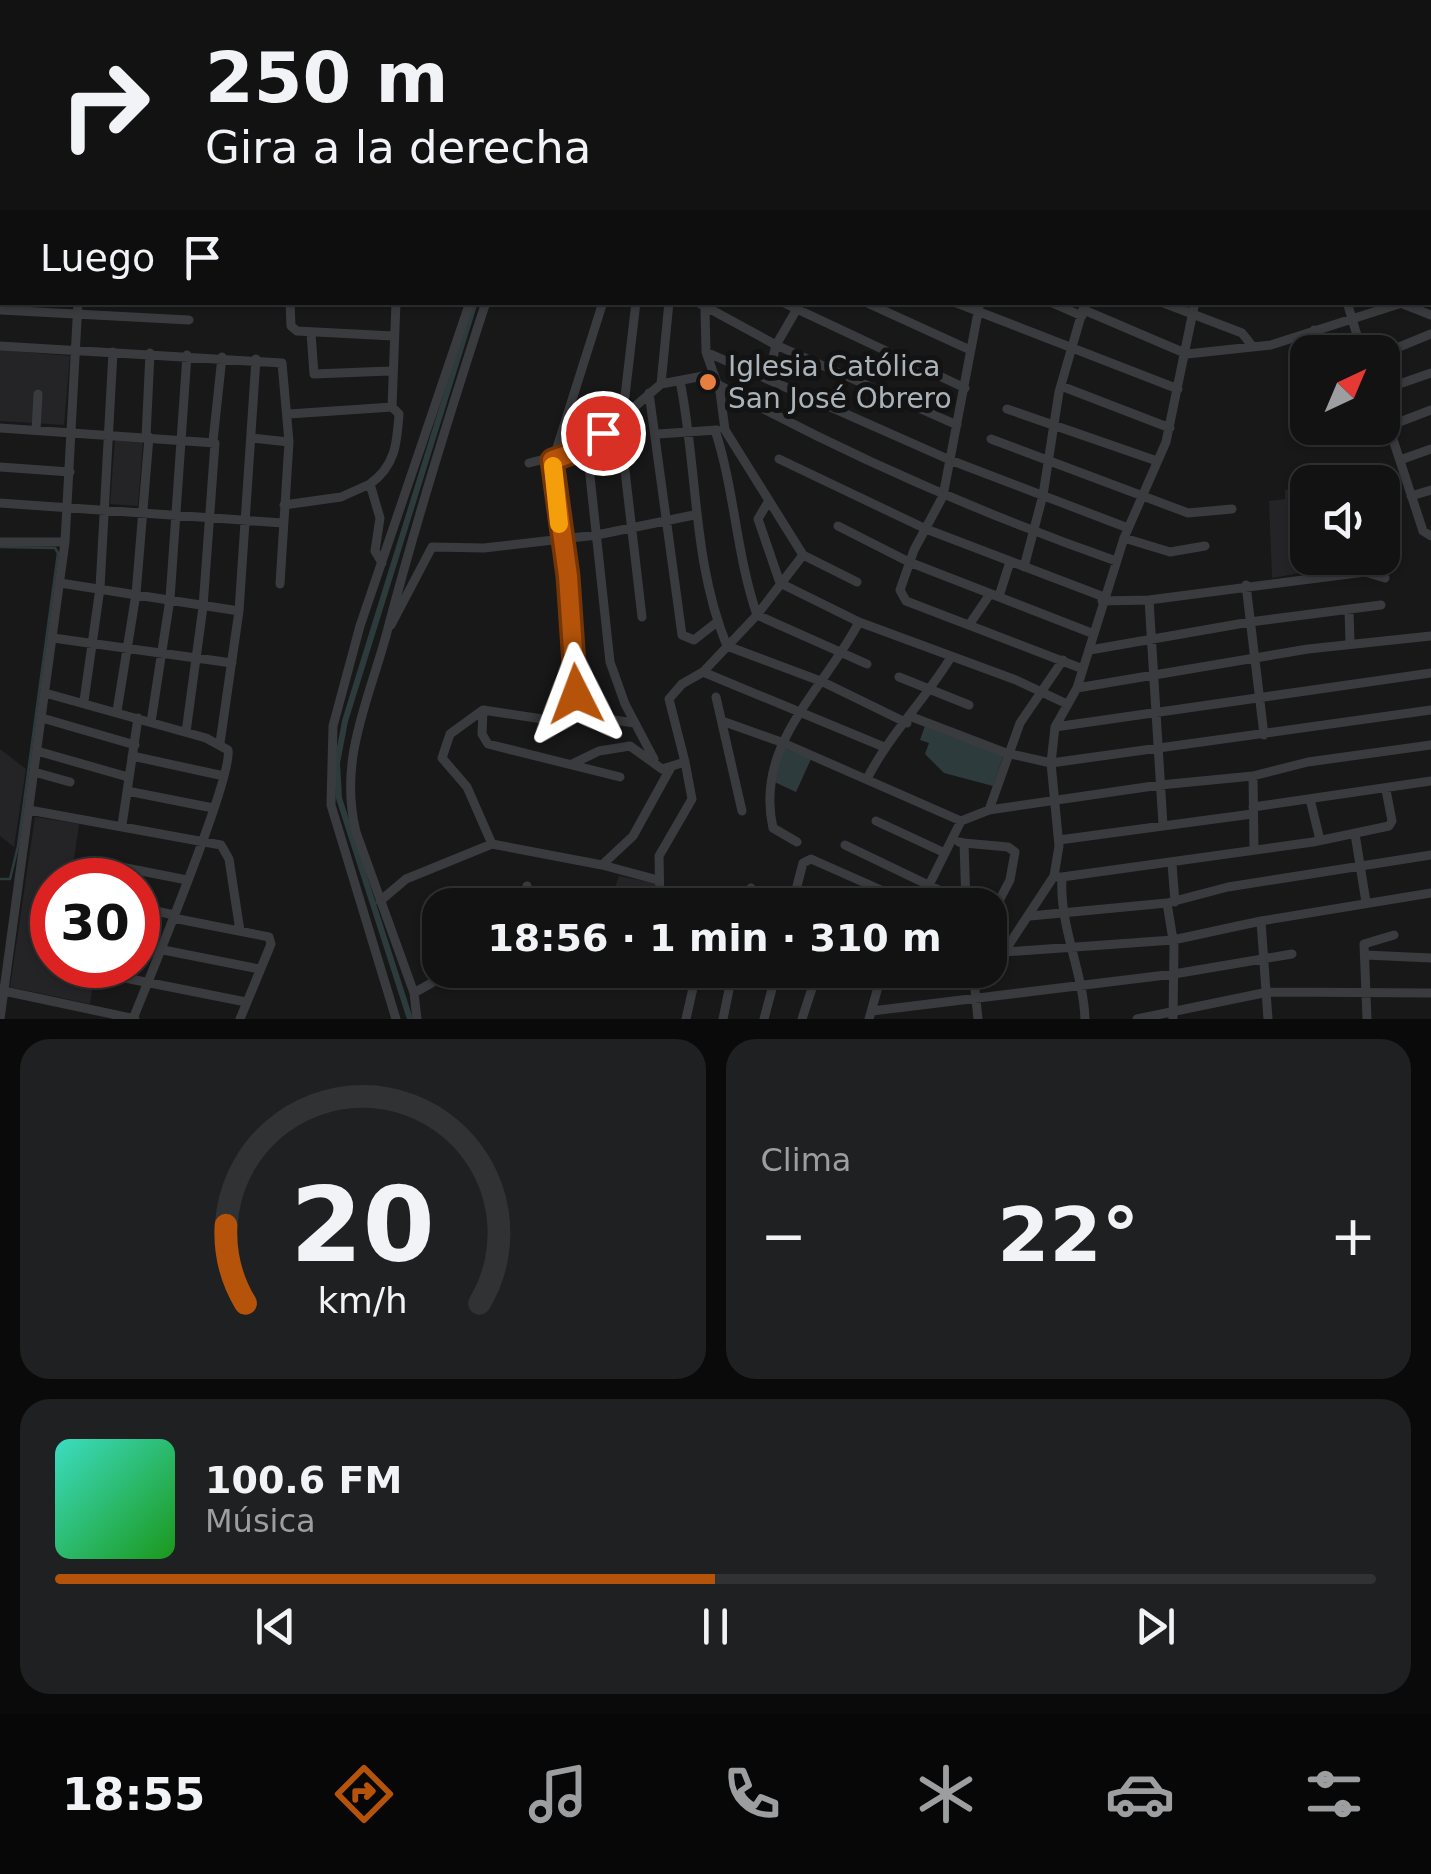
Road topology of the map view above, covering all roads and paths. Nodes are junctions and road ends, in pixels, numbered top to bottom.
1 (290, 305) edge
2 (396, 305) edge
3 (469, 305) edge
4 (485, 305) edge
5 (602, 305) edge
6 (636, 305) edge
7 (669, 305) edge
8 (872, 305) edge
9 (1168, 305) edge
10 (1194, 305) edge
11 (1348, 305) edge
12 (1397, 305) edge
13 (701, 306) edge
14 (798, 306) edge
15 (978, 307) edge
16 (78, 308) edge
17 (0, 310) edge
18 (1084, 310) edge
19 (1192, 316) junction
20 (1350, 319) junction
21 (190, 320) dead end
22 (1314, 330) junction
23 (310, 333) junction
24 (1431, 334) edge
25 (1316, 335) edge
26 (1356, 335) edge
27 (393, 336) junction
28 (776, 345) junction
29 (0, 346) edge
30 (1253, 347) junction
31 (1400, 347) edge
32 (968, 348) junction
33 (1071, 350) junction
34 (74, 352) junction
35 (113, 352) junction
36 (706, 352) junction
37 (150, 353) junction
38 (1188, 354) junction
39 (188, 355) junction
40 (222, 357) junction
41 (256, 360) junction
42 (390, 371) junction
43 (1431, 373) edge
44 (768, 377) junction
45 (715, 379) junction
46 (680, 381) junction
47 (661, 384) junction
48 (1400, 384) edge
49 (1061, 386) junction
50 (965, 388) junction
51 (1178, 388) junction
52 (649, 392) junction
53 (38, 394) dead end
54 (392, 407) junction
55 (1007, 408) dead end
56 (1431, 410) edge
57 (289, 414) junction
58 (620, 417) junction
59 (1400, 422) edge
60 (956, 425) junction
61 (1056, 425) junction
62 (0, 428) edge
63 (1170, 428) junction
64 (36, 430) junction
65 (720, 430) junction
66 (72, 432) junction
67 (690, 432) junction
68 (110, 434) junction
69 (658, 434) junction
70 (147, 437) junction
71 (182, 438) junction
72 (252, 438) junction
73 (991, 439) dead end
74 (213, 441) junction
75 (289, 442) junction
76 (1396, 445) edge
77 (587, 448) junction
78 (1431, 449) edge
79 (779, 459) dead end
80 (552, 460) junction
81 (950, 460) junction
82 (1400, 460) junction
83 (1050, 461) junction
84 (1157, 461) junction
85 (530, 463) dead end
86 (0, 467) edge
87 (70, 472) junction
88 (370, 484) junction
89 (1431, 490) edge
90 (1043, 495) junction
91 (943, 496) junction
92 (1142, 496) junction
93 (1411, 496) junction
94 (768, 502) junction
95 (0, 503) edge
96 (68, 506) junction
97 (284, 506) junction
98 (105, 509) junction
99 (1232, 509) dead end
100 (142, 511) junction
101 (178, 513) junction
102 (212, 515) junction
103 (694, 516) junction
104 (247, 518) junction
105 (666, 519) junction
106 (283, 523) junction
107 (632, 525) junction
108 (838, 526) dead end
109 (926, 529) junction
110 (1035, 532) junction
111 (1126, 533) junction
112 (598, 534) junction
113 (1431, 536) edge
114 (560, 538) junction
115 (0, 542) edge
116 (65, 542) junction
117 (1205, 546) dead end
118 (803, 555) junction
119 (909, 562) junction
120 (1010, 562) junction
121 (1116, 562) junction
122 (382, 563) junction
123 (1024, 567) junction
124 (1386, 578) dead end
125 (857, 582) dead end
126 (60, 583) junction
127 (780, 583) junction
128 (280, 584) dead end
129 (1246, 585) junction
130 (100, 588) junction
131 (136, 594) junction
132 (994, 595) junction
133 (170, 599) junction
134 (1103, 599) junction
135 (1149, 600) junction
136 (1382, 605) dead end
137 (203, 607) junction
138 (1349, 609) junction
139 (239, 612) junction
140 (756, 615) junction
141 (642, 617) dead end
142 (717, 622) junction
143 (859, 622) junction
144 (1250, 622) junction
145 (969, 625) junction
146 (387, 632) junction
147 (1094, 634) junction
148 (1431, 636) edge
149 (52, 638) junction
150 (93, 642) junction
151 (1153, 642) junction
152 (1350, 644) junction
153 (127, 646) junction
154 (727, 646) junction
155 (1090, 650) junction
156 (163, 653) junction
157 (843, 653) junction
158 (951, 657) junction
159 (1252, 659) junction
160 (196, 660) junction
161 (1063, 660) junction
162 (232, 663) junction
163 (868, 664) dead end
164 (1084, 669) junction
165 (704, 672) junction
166 (1431, 674) edge
167 (1156, 676) junction
168 (899, 677) dead end
169 (822, 682) junction
170 (932, 688) junction
171 (1077, 688) junction
172 (1039, 690) junction
173 (45, 693) junction
174 (716, 696) dead end
175 (1260, 700) junction
176 (84, 701) junction
177 (1067, 704) junction
178 (970, 705) dead end
179 (482, 710) junction
180 (1431, 710) edge
181 (117, 711) junction
182 (799, 712) junction
183 (1157, 714) junction
184 (42, 718) junction
185 (138, 718) junction
186 (549, 720) dead end
187 (910, 720) junction
188 (722, 721) junction
189 (151, 722) junction
190 (634, 723) junction
191 (1055, 727) junction
192 (186, 732) junction
193 (1264, 735) junction
194 (781, 742) junction
195 (220, 743) junction
196 (1431, 745) edge
197 (884, 747) junction
198 (134, 750) junction
199 (1157, 750) junction
200 (37, 751) junction
201 (1006, 753) junction
202 (685, 762) junction
203 (1051, 763) junction
204 (572, 764) junction
205 (658, 768) junction
206 (670, 769) junction
207 (34, 772) junction
208 (224, 776) junction
209 (620, 776) dead end
210 (1253, 776) junction
211 (128, 777) junction
212 (867, 779) junction
213 (1431, 781) edge
214 (70, 782) dead end
215 (1160, 784) junction
216 (1386, 790) junction
217 (128, 791) junction
218 (1310, 800) junction
219 (1056, 802) junction
220 (213, 808) junction
221 (29, 810) junction
222 (988, 810) junction
223 (1253, 810) junction
224 (742, 811) dead end
225 (876, 821) dead end
226 (961, 821) junction
227 (122, 825) junction
228 (1163, 825) junction
229 (1355, 834) junction
230 (202, 839) junction
231 (1059, 840) junction
232 (1320, 840) junction
233 (951, 841) junction
234 (797, 842) dead end
235 (964, 843) junction
236 (492, 844) junction
237 (846, 845) dead end
238 (1254, 848) junction
239 (946, 853) junction
240 (1431, 855) edge
241 (1172, 864) junction
242 (602, 865) junction
243 (1359, 867) junction
244 (160, 875) edge
245 (1058, 877) junction
246 (186, 880) junction
247 (658, 880) junction
248 (927, 886) junction
249 (659, 888) edge
250 (796, 888) edge
251 (878, 888) edge
252 (931, 888) edge
253 (965, 888) edge
254 (1006, 888) edge
255 (1431, 892) edge
256 (380, 901) junction
257 (1171, 902) junction
258 (1366, 902) junction
259 (160, 913) edge
260 (1062, 915) junction
261 (173, 916) junction
262 (1030, 916) junction
263 (1261, 921) junction
264 (240, 931) junction
265 (1394, 935) dead end
266 (1173, 940) junction
267 (1007, 948) edge
268 (161, 950) joint
269 (1071, 950) junction
270 (1007, 952) edge
271 (1292, 954) dead end
272 (1365, 955) junction
273 (1266, 956) junction
274 (1431, 958) edge
275 (260, 969) junction
276 (1174, 974) junction
277 (160, 986) edge
278 (1084, 986) junction
279 (146, 988) edge
280 (423, 988) edge
281 (693, 988) edge
282 (729, 988) edge
283 (772, 988) edge
284 (812, 988) edge
285 (879, 988) edge
286 (976, 988) edge
287 (4, 991) junction
288 (1268, 992) junction
289 (414, 993) junction
290 (1366, 993) junction
291 (1431, 993) edge
292 (977, 999) junction
293 (246, 1002) junction
294 (871, 1015) edge
295 (1172, 1016) edge
296 (0, 1019) edge
297 (134, 1019) edge
298 (240, 1019) edge
299 (396, 1019) edge
300 (417, 1019) edge
301 (686, 1019) edge
302 (723, 1019) edge
303 (764, 1019) edge
304 (802, 1019) edge
305 (978, 1019) edge
306 (1085, 1019) edge
307 (1137, 1019) edge
308 (1268, 1019) edge
309 (1366, 1019) edge

1 - 23 street
2 - 27 street
3 - 122 street
4 - 146 street
5 - 80 street
6 - 58 street
7 - 47 street
8 - 32 street
9 - 19 street
10 - 19 street
11 - 20 street
12 - 20 street
13 - 28 street
13 - 36 street
14 - 28 street
14 - 50 street
15 - 32 street
15 - 33 street
16 - 17 street
16 - 21 street
16 - 34 street
18 - 33 street
18 - 38 street
19 - 30 street
19 - 38 street
20 - 22 street
20 - 26 street
22 - 25 street
22 - 30 street
23 - 27 street
23 - 42 street
24 - 31 street
27 - 42 street
28 - 44 street
28 - 60 street
29 - 34 street
30 - 38 street
32 - 50 street
33 - 49 street
33 - 51 street
34 - 35 street
34 - 66 street
35 - 37 street
35 - 68 street
36 - 44 street
36 - 45 street
37 - 39 street
37 - 70 street
38 - 51 street
39 - 40 street
39 - 71 street
40 - 41 street
40 - 74 street
41 - 57 street
41 - 72 street
42 - 54 street
43 - 48 street
44 - 81 street
45 - 46 street
45 - 65 street
45 - 91 street
46 - 47 street
46 - 67 street
47 - 52 street
49 - 61 street
49 - 63 street
50 - 60 street
51 - 63 street
52 - 58 street
52 - 69 street
53 - 64 street
54 - 57 street
54 - 88 street
55 - 61 street
56 - 59 street
57 - 75 street
58 - 77 street
58 - 107 street
60 - 81 street
61 - 83 street
61 - 84 street
62 - 64 street
63 - 84 street
64 - 66 street
65 - 67 street
65 - 94 street
65 - 140 street
66 - 68 street
66 - 87 street
67 - 69 street
67 - 103 street
68 - 70 street
68 - 98 street
69 - 105 street
70 - 71 street
70 - 100 street
71 - 74 street
71 - 101 street
72 - 75 street
72 - 104 street
73 - 83 street
74 - 102 street
75 - 97 street
76 - 82 street
77 - 80 street
77 - 112 street
78 - 82 street
79 - 109 street
80 - 85 street
80 - 114 street
81 - 90 street
81 - 91 street
82 - 93 street
83 - 90 street
83 - 92 street
84 - 92 street
86 - 87 street
87 - 96 street
88 - 97 street
88 - 122 street
89 - 93 street
90 - 110 street
90 - 111 street
91 - 109 street
91 - 110 street
92 - 99 street
92 - 111 street
93 - 113 street
94 - 118 street
94 - 127 street
95 - 96 street
96 - 98 street
96 - 116 street
97 - 106 street
98 - 100 street
98 - 130 street
100 - 101 street
100 - 131 street
101 - 102 street
101 - 133 street
102 - 104 street
102 - 137 street
103 - 105 street
103 - 142 street
104 - 106 street
104 - 139 street
105 - 107 street
105 - 142 street
106 - 128 street
107 - 112 street
107 - 141 street
108 - 119 street
109 - 119 street
109 - 120 street
110 - 121 street
110 - 123 street
111 - 117 street
111 - 121 street
112 - 114 street
112 - 190 street
114 - 146 street
114 - 190 street
115 - 116 street
116 - 126 street
118 - 125 street
118 - 127 street
119 - 132 street
119 - 145 street
120 - 123 street
120 - 132 street
121 - 134 street
122 - 299 street
123 - 134 street
124 - 129 street
126 - 130 street
126 - 149 street
127 - 140 street
127 - 143 street
129 - 135 street
129 - 144 street
130 - 131 street
130 - 150 street
131 - 133 street
131 - 153 street
132 - 145 street
132 - 147 street
133 - 137 street
133 - 156 street
134 - 135 street
134 - 147 street
135 - 151 street
136 - 138 street
137 - 139 street
137 - 160 street
138 - 144 street
138 - 152 street
139 - 162 street
140 - 154 street
140 - 157 street
142 - 154 street
143 - 157 street
143 - 158 street
144 - 151 street
144 - 159 street
145 - 161 street
146 - 256 street
147 - 155 street
148 - 152 street
149 - 150 street
149 - 173 street
150 - 153 street
150 - 176 street
151 - 155 street
151 - 167 street
152 - 159 street
153 - 156 street
153 - 181 street
154 - 165 street
154 - 169 street
155 - 164 street
156 - 160 street
156 - 189 street
157 - 163 street
157 - 169 street
158 - 170 street
158 - 172 street
159 - 167 street
159 - 175 street
160 - 162 street
160 - 192 street
161 - 164 street
161 - 172 street
162 - 195 street
164 - 171 street
165 - 182 street
165 - 202 street
166 - 175 street
167 - 171 street
167 - 183 street
168 - 170 street
169 - 182 street
169 - 187 street
170 - 178 street
170 - 187 street
171 - 177 street
172 - 177 street
172 - 201 street
173 - 176 street
173 - 184 street
174 - 188 street
175 - 183 street
175 - 193 street
176 - 181 street
177 - 191 street
179 - 186 street
179 - 204 street
179 - 236 street
180 - 193 street
181 - 185 street
182 - 194 street
182 - 197 street
183 - 191 street
183 - 199 street
184 - 198 street
184 - 200 street
185 - 189 street
185 - 198 street
187 - 197 street
187 - 201 street
188 - 194 street
188 - 224 street
189 - 192 street
190 - 205 street
191 - 203 street
192 - 195 street
193 - 199 street
194 - 212 street
194 - 234 street
195 - 208 street
196 - 210 street
197 - 212 street
198 - 208 street
198 - 211 street
199 - 203 street
199 - 215 street
200 - 207 street
200 - 211 street
201 - 203 street
201 - 222 street
202 - 206 street
202 - 247 street
203 - 219 street
204 - 205 street
204 - 209 street
205 - 206 street
206 - 242 street
207 - 214 street
207 - 221 street
208 - 220 street
210 - 215 street
210 - 223 street
211 - 217 street
212 - 226 street
213 - 216 street
215 - 219 street
215 - 228 street
216 - 218 street
216 - 229 street
217 - 220 street
217 - 227 street
218 - 223 street
218 - 232 street
219 - 222 street
219 - 231 street
220 - 230 street
221 - 227 street
221 - 287 street
222 - 226 street
223 - 228 street
223 - 238 street
225 - 239 street
226 - 233 street
227 - 230 street
228 - 231 street
229 - 232 street
229 - 243 street
230 - 246 street
230 - 264 street
231 - 245 street
232 - 238 street
233 - 235 street
233 - 239 street
235 - 253 street
235 - 254 street
236 - 242 street
236 - 256 street
237 - 248 street
238 - 241 street
239 - 248 street
240 - 243 street
241 - 245 street
241 - 257 street
242 - 247 street
243 - 257 street
243 - 258 street
244 - 246 street
245 - 260 street
245 - 262 street
246 - 261 street
247 - 249 street
248 - 252 street
250 - 251 street
255 - 258 street
256 - 289 street
257 - 260 street
257 - 266 street
258 - 263 street
259 - 261 street
260 - 262 street
260 - 269 street
261 - 264 street
261 - 268 street
262 - 267 street
263 - 266 street
263 - 273 street
264 - 275 street
265 - 272 street
266 - 269 street
266 - 276 street
268 - 275 street
269 - 270 street
269 - 278 street
271 - 273 street
272 - 274 street
272 - 290 street
273 - 276 street
273 - 288 street
275 - 293 street
276 - 278 street
276 - 295 street
277 - 293 street
278 - 292 street
278 - 306 street
279 - 297 street
280 - 289 street
281 - 301 street
282 - 302 street
283 - 303 street
284 - 304 street
285 - 294 street
286 - 292 street
287 - 296 street
287 - 297 street
288 - 290 street
288 - 295 street
288 - 308 street
289 - 300 street
290 - 291 street
290 - 309 street
292 - 294 street
292 - 305 street
293 - 298 street
295 - 307 street

